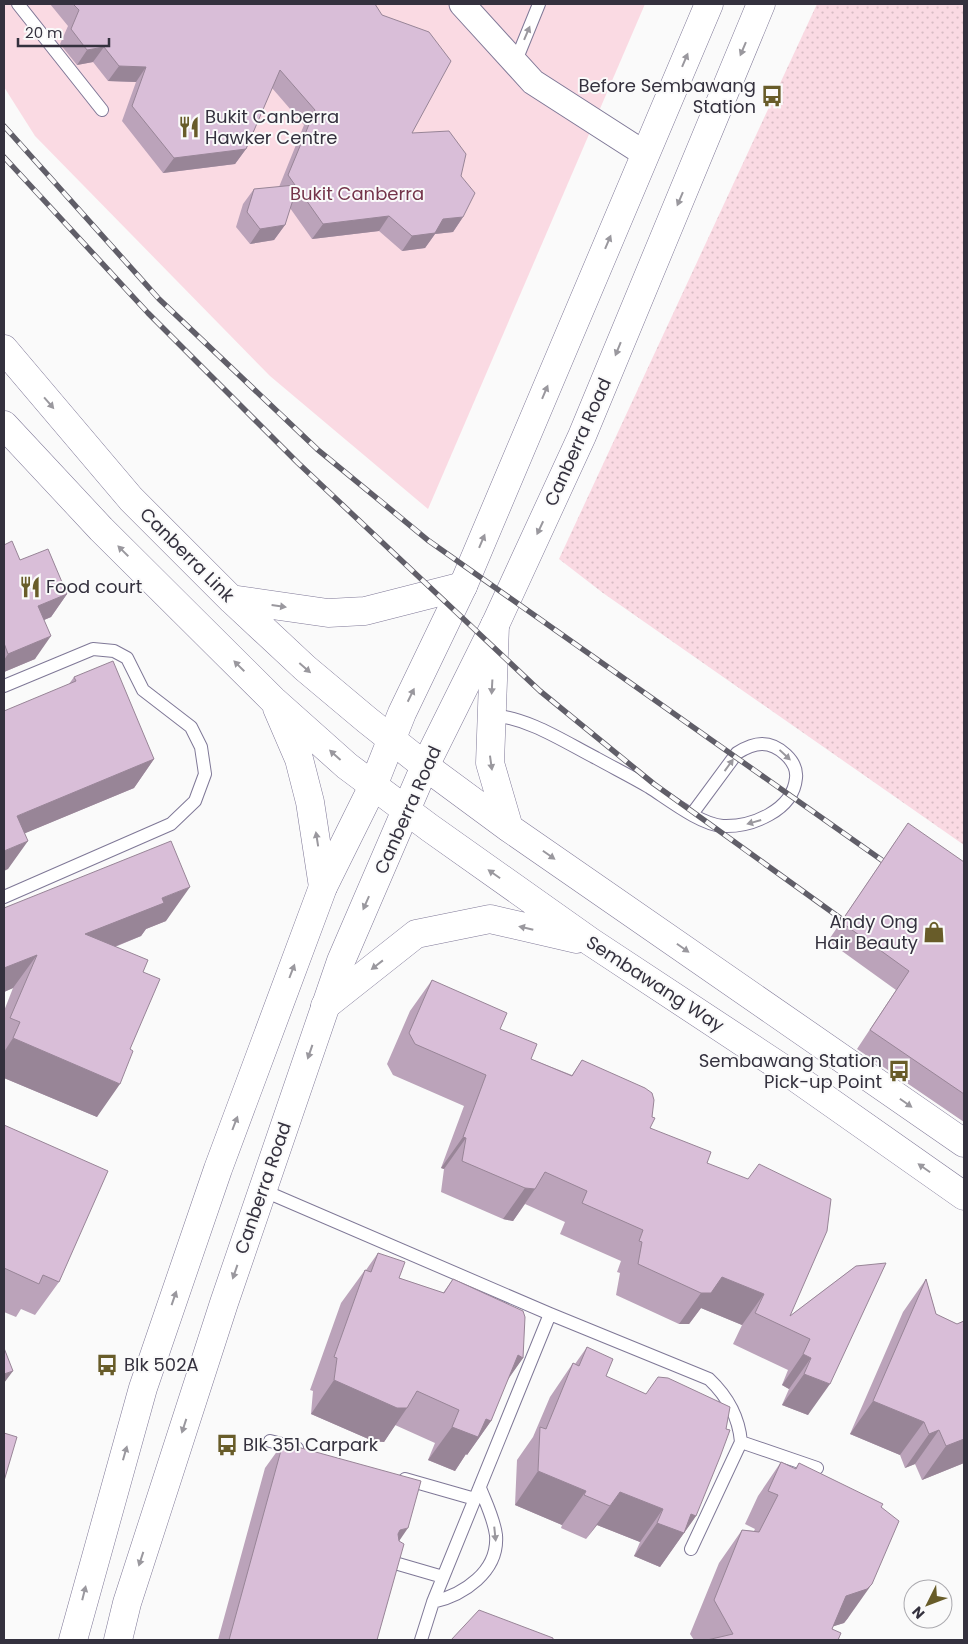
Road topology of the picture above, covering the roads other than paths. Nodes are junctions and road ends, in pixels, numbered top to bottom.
1 (18, 4) edge
2 (462, 4) edge
3 (539, 4) edge
4 (709, 4) edge
5 (761, 4) edge
6 (515, 63) junction
7 (102, 110) dead end
8 (645, 154) junction
9 (4, 349) edge
10 (4, 424) edge
11 (463, 586) junction
12 (231, 599) junction
13 (495, 625) junction
14 (4, 686) edge
15 (273, 700) junction
16 (491, 715) junction
17 (392, 740) junction
18 (425, 766) junction
19 (373, 786) junction
20 (406, 810) junction
21 (692, 814) junction
22 (509, 828) junction
23 (323, 887) junction
24 (4, 897) edge
25 (591, 942) junction
26 (325, 1006) junction
27 (964, 1143) edge
28 (262, 1190) junction
29 (964, 1196) edge
30 (550, 1314) junction
31 (270, 1441) dead end
32 (741, 1442) junction
33 (308, 1451) edge
34 (817, 1468) dead end
35 (391, 1475) edge
36 (477, 1494) junction
37 (691, 1549) edge
38 (388, 1562) edge
39 (443, 1577) junction
40 (433, 1602) junction
41 (72, 1640) edge
42 (118, 1640) edge
43 (421, 1640) edge

1 - 7 lane
2 - 6 street
6 -> 3 lane
8 -> 4 main road
5 -> 13 main road, Canberra Road
6 - 8 street
11 -> 8 main road
9 -> 12 main road, Canberra Link
15 -> 10 main road
12 -> 11 main road
17 -> 11 main road
12 -> 17 main road, Canberra Link
13 -> 16 main road
13 - 18 main road, Canberra Road
14 - 24 lane
19 -> 15 main road
23 -> 15 main road
16 - 21 lane
16 -> 22 main road
17 - 18 main road
17 - 19 main road
18 - 20 main road, Canberra Road
18 - 22 main road
19 - 20 main road, Sembawang Way
19 - 23 main road
25 -> 20 main road, Sembawang Way
20 -> 26 main road, Canberra Road
21 -> 21 lane
22 -> 27 main road
41 -> 23 main road
25 -> 26 main road
29 -> 25 main road, Sembawang Way
26 -> 28 main road, Canberra Road
28 - 30 lane
28 -> 42 main road, Canberra Road
30 - 32 lane
30 - 36 lane
31 - 33 lane
32 - 34 lane
32 - 37 lane
35 - 36 lane
36 - 39 lane
36 -> 40 lane
38 - 39 lane
39 - 40 lane
40 - 43 lane

